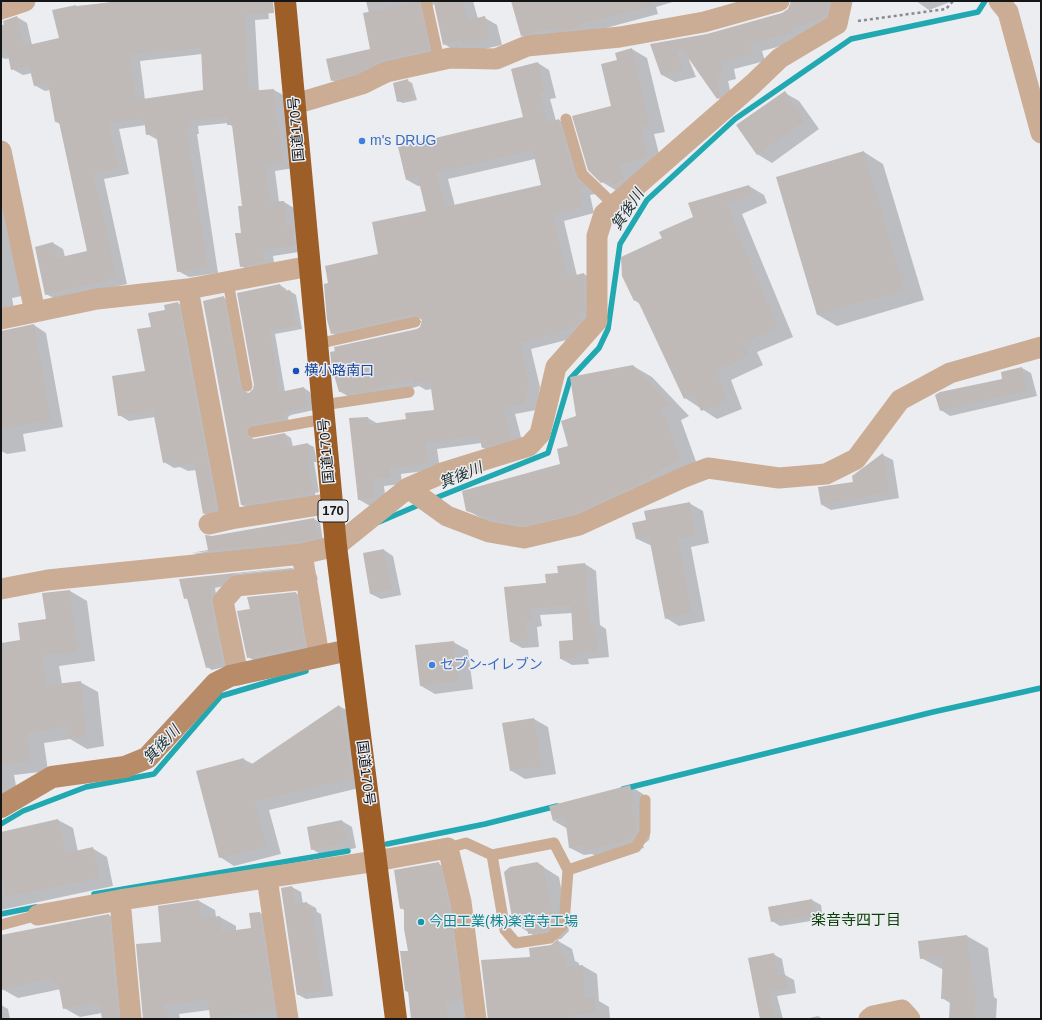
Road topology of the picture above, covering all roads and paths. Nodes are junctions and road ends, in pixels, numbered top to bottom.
1 (25, 1) edge
2 (285, 1) edge
3 (426, 1) edge
4 (779, 1) edge
5 (842, 1) edge
6 (953, 1) edge
7 (999, 1) edge
8 (1, 9) edge
9 (837, 24) junction
10 (439, 60) junction
11 (295, 104) junction
12 (566, 119) dead end
13 (1041, 133) edge
14 (1, 150) edge
15 (614, 205) junction
16 (310, 266) junction
17 (228, 282) junction
18 (188, 289) junction
19 (35, 312) junction
20 (1, 319) edge
21 (415, 322) dead end
22 (317, 344) junction
23 (1041, 347) edge
24 (247, 386) dead end
25 (409, 392) dead end
26 (323, 412) junction
27 (254, 432) dead end
28 (408, 488) junction
29 (332, 503) junction
30 (231, 518) junction
31 (209, 524) dead end
32 (336, 546) junction
33 (302, 554) junction
34 (307, 579) junction
35 (1, 589) edge
36 (349, 650) junction
37 (319, 656) junction
38 (238, 675) junction
39 (645, 800) dead end
40 (1, 807) edge
41 (448, 848) junction
42 (492, 855) junction
43 (376, 861) junction
44 (568, 870) junction
45 (268, 878) junction
46 (120, 900) junction
47 (38, 914) joint
48 (1, 925) edge
49 (131, 1019) edge
50 (288, 1019) edge
51 (396, 1019) edge
52 (476, 1019) edge
53 (869, 1019) edge
54 (910, 1019) edge

1 - 8 street
2 - 11 highway, 国道170号 / 170
3 - 10 lane
4 - 10 street
5 - 9 street
6 - 9 path
7 - 13 street
9 - 15 street
10 - 11 street
11 - 16 highway, 国道170号 / 170
12 - 15 lane
14 - 19 street
15 - 28 street
16 - 17 street
16 - 22 highway, 国道170号 / 170
17 - 18 street
17 - 24 lane
18 - 19 street
18 - 30 street
19 - 20 street
21 - 22 lane
22 - 26 highway, 国道170号 / 170
23 - 28 street
25 - 26 lane
26 - 27 lane
26 - 29 highway, 国道170号 / 170
28 - 32 street
29 - 30 street
29 - 32 highway, 国道170号 / 170
30 - 31 street
32 - 33 street
32 - 36 highway, 国道170号 / 170
33 - 34 street
33 - 35 street
34 - 37 street
34 - 38 street
36 - 37 street
36 - 43 highway, 国道170号 / 170
37 - 38 street
38 - 40 street
39 - 44 lane
41 - 42 lane
41 - 43 street
41 - 52 street
42 - 44 lane
42 - 44 lane
43 - 45 street
43 - 51 highway, 国道170号 / 170
45 - 46 street
45 - 50 street
46 - 47 street
46 - 49 street
47 - 48 lane
53 - 54 street

